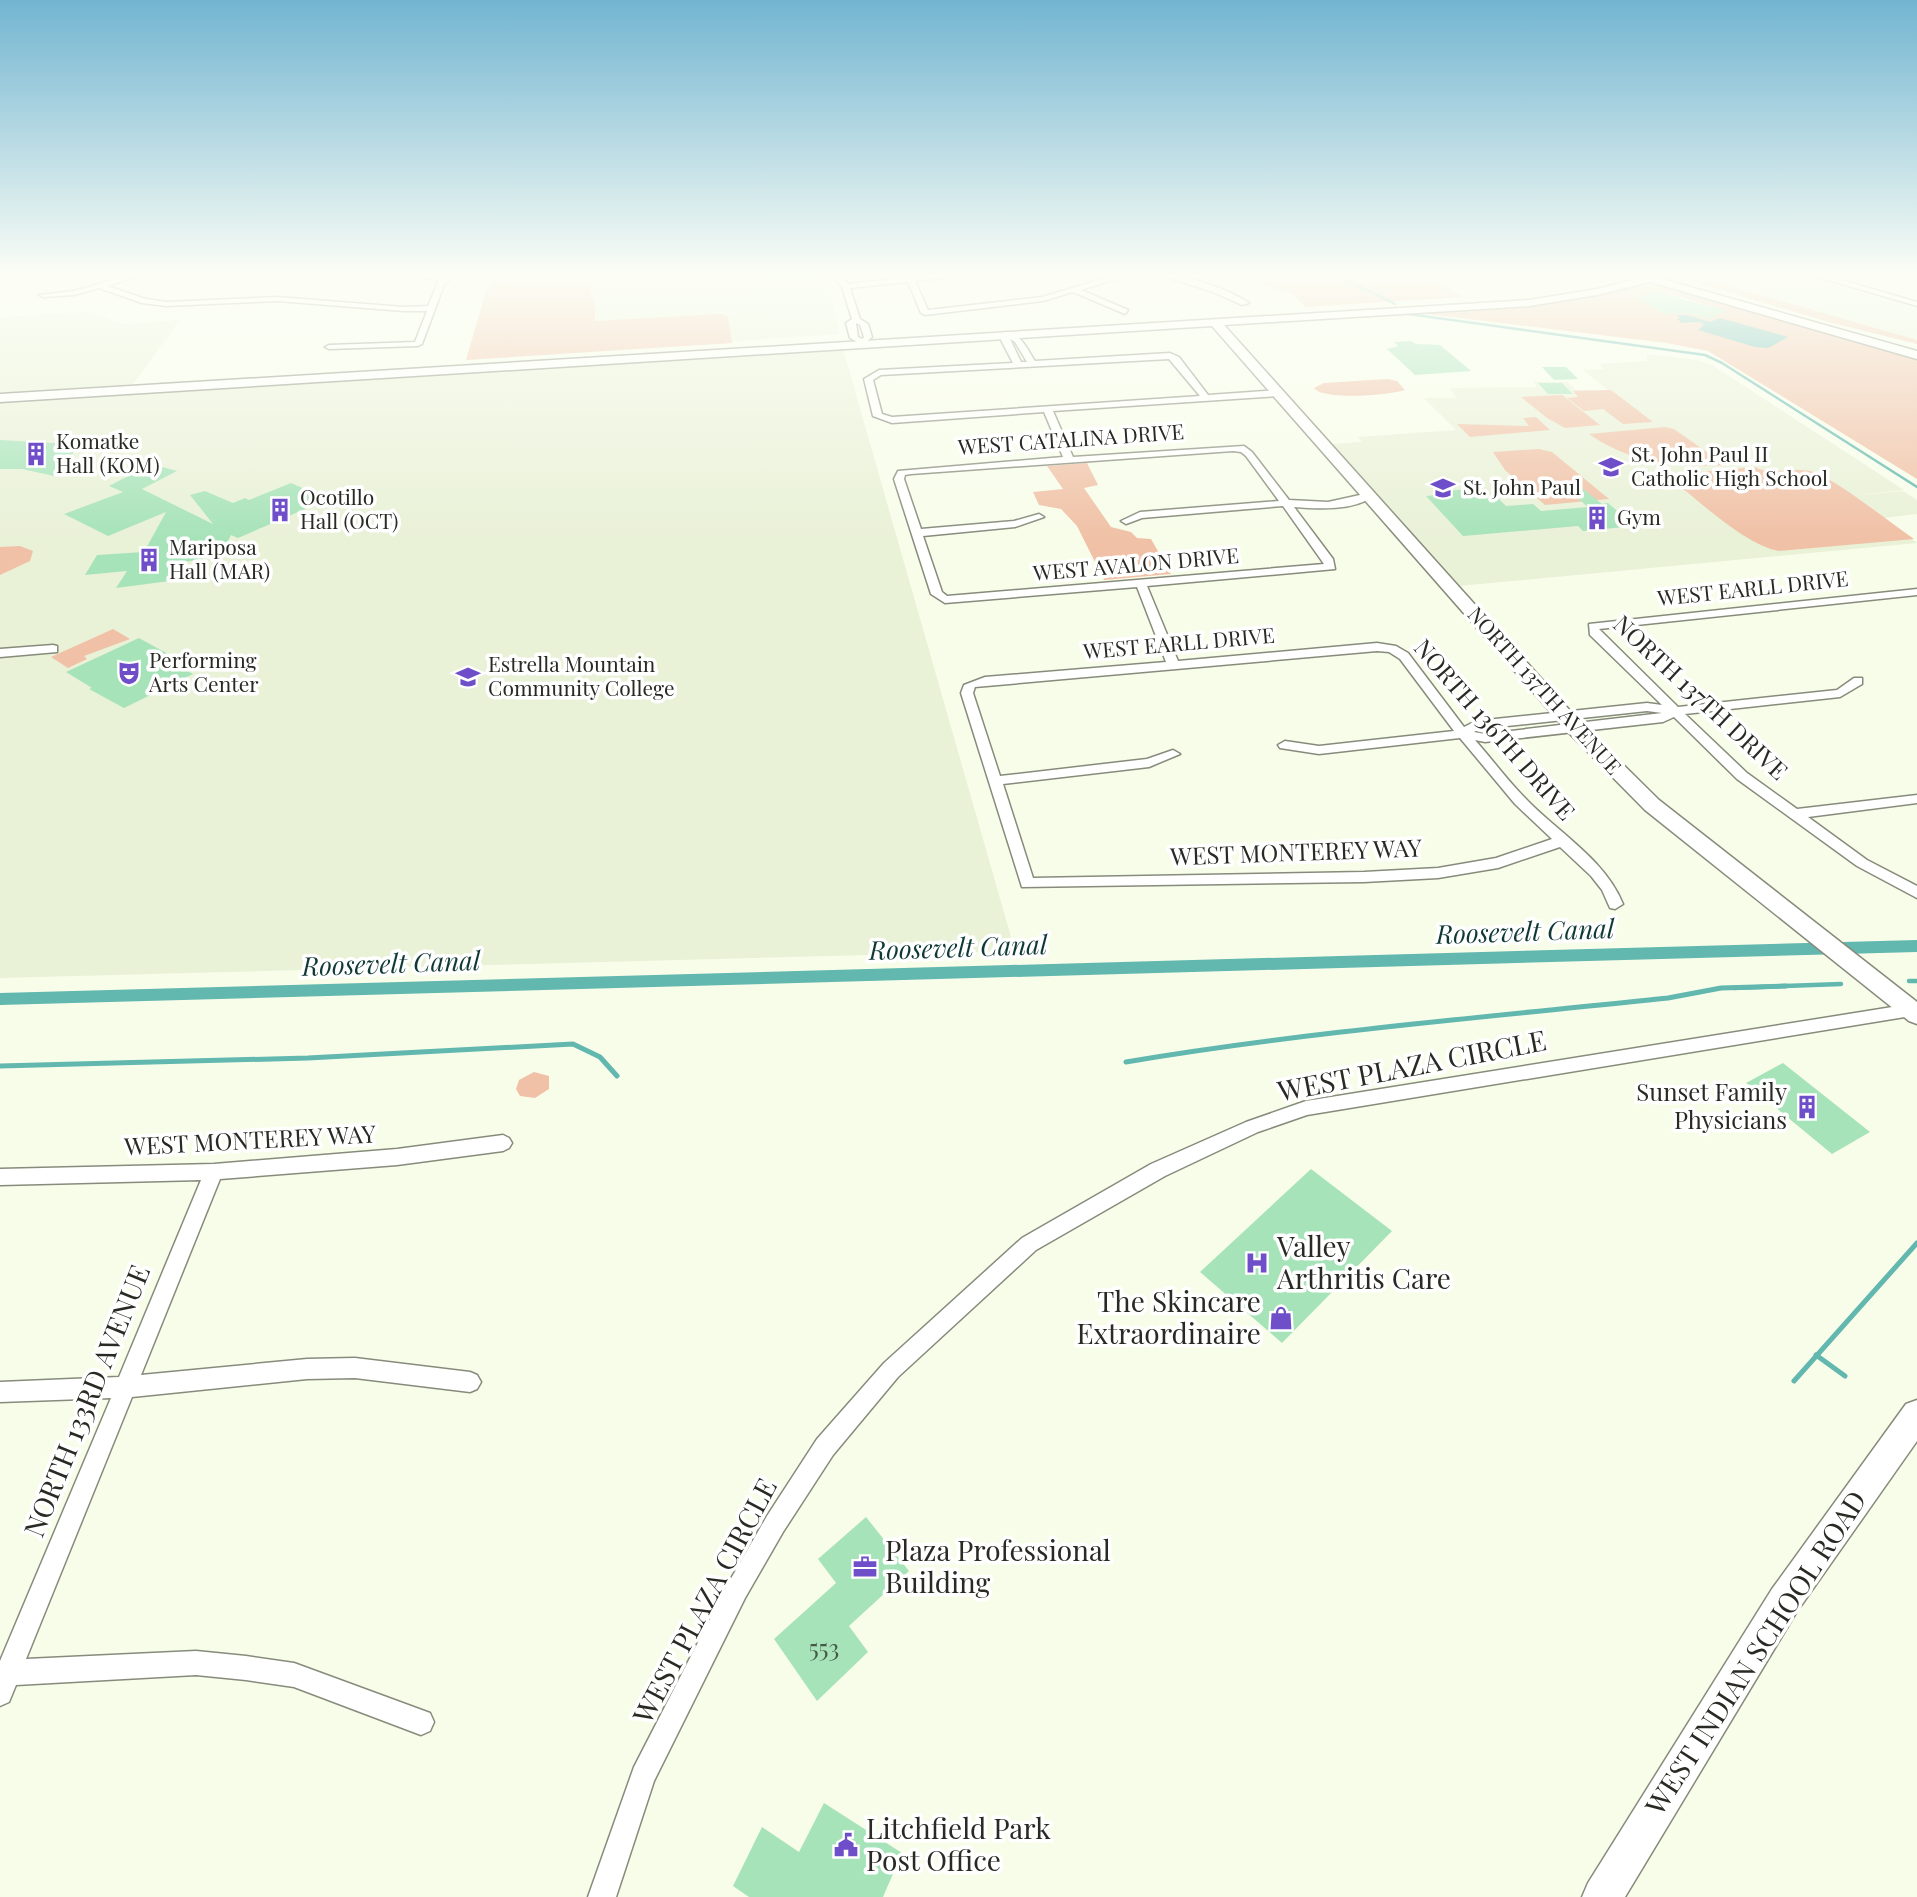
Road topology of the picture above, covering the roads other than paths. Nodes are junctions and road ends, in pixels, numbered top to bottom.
1 (572, 362) edge
2 (1016, 362) edge
3 (1075, 362) edge
4 (1178, 362) edge
5 (1250, 362) edge
6 (1032, 364) joint
7 (1018, 365) junction
8 (1278, 393) junction
9 (0, 398) edge
10 (1206, 398) junction
11 (1047, 409) junction
12 (1069, 459) junction
13 (1369, 496) junction
14 (1286, 503) junction
15 (1039, 517) dead end
16 (1126, 520) dead end
17 (916, 533) junction
18 (1141, 584) junction
19 (1917, 592) edge
20 (1592, 626) joint
21 (53, 649) dead end
22 (1392, 649) joint
23 (0, 653) edge
24 (1173, 664) junction
25 (1858, 681) dead end
26 (1674, 711) junction
27 (1569, 722) junction
28 (1463, 734) junction
29 (1284, 745) dead end
30 (1173, 754) dead end
31 (996, 780) junction
32 (1917, 799) edge
33 (1794, 814) junction
34 (1562, 841) junction
35 (1917, 894) edge
36 (1615, 904) dead end
37 (1914, 1013) edge
38 (503, 1143) dead end
39 (214, 1172) junction
40 (0, 1177) edge
41 (470, 1382) dead end
42 (125, 1387) junction
43 (0, 1392) edge
44 (1917, 1415) edge
45 (3, 1679) edge
46 (421, 1722) dead end
47 (601, 1897) edge
48 (1602, 1897) edge

1 - 9 main road
2 - 7 street
3 - 6 street
4 - 10 street
5 - 8 main road, NORTH 137TH AVENUE
6 - 7 street
7 - 11 street
8 - 10 street
8 - 13 main road, NORTH 137TH AVENUE
10 - 11 street
11 - 12 street
12 - 14 street, WEST CATALINA DRIVE
12 - 17 street, WEST CATALINA DRIVE
13 - 14 street
13 - 27 main road, NORTH 137TH AVENUE
14 - 16 street
14 - 18 street, WEST AVALON DRIVE
15 - 17 street
17 - 18 street, WEST AVALON DRIVE
18 - 24 street
19 - 20 street, WEST EARLL DRIVE
20 - 26 street, NORTH 137TH DRIVE
21 - 23 street
22 - 24 street, WEST EARLL DRIVE
22 - 28 street, NORTH 136TH DRIVE
24 - 31 street, WEST EARLL DRIVE
25 - 26 street
26 - 27 street
26 - 33 street, NORTH 137TH DRIVE
27 - 28 street
27 - 37 main road, NORTH 137TH AVENUE
28 - 29 street
28 - 34 street, NORTH 136TH DRIVE
30 - 31 street
31 - 34 street, WEST MONTEREY WAY
32 - 33 street
33 - 35 street, NORTH 137TH DRIVE
34 - 36 street, NORTH 136TH DRIVE
37 - 47 street, WEST PLAZA CIRCLE
38 - 39 street, WEST MONTEREY WAY
39 - 40 street, WEST MONTEREY WAY
39 - 42 street, NORTH 133RD AVENUE
41 - 42 street
42 - 43 street
42 - 45 street, NORTH 133RD AVENUE
44 - 48 main road, WEST INDIAN SCHOOL ROAD
45 - 46 street

